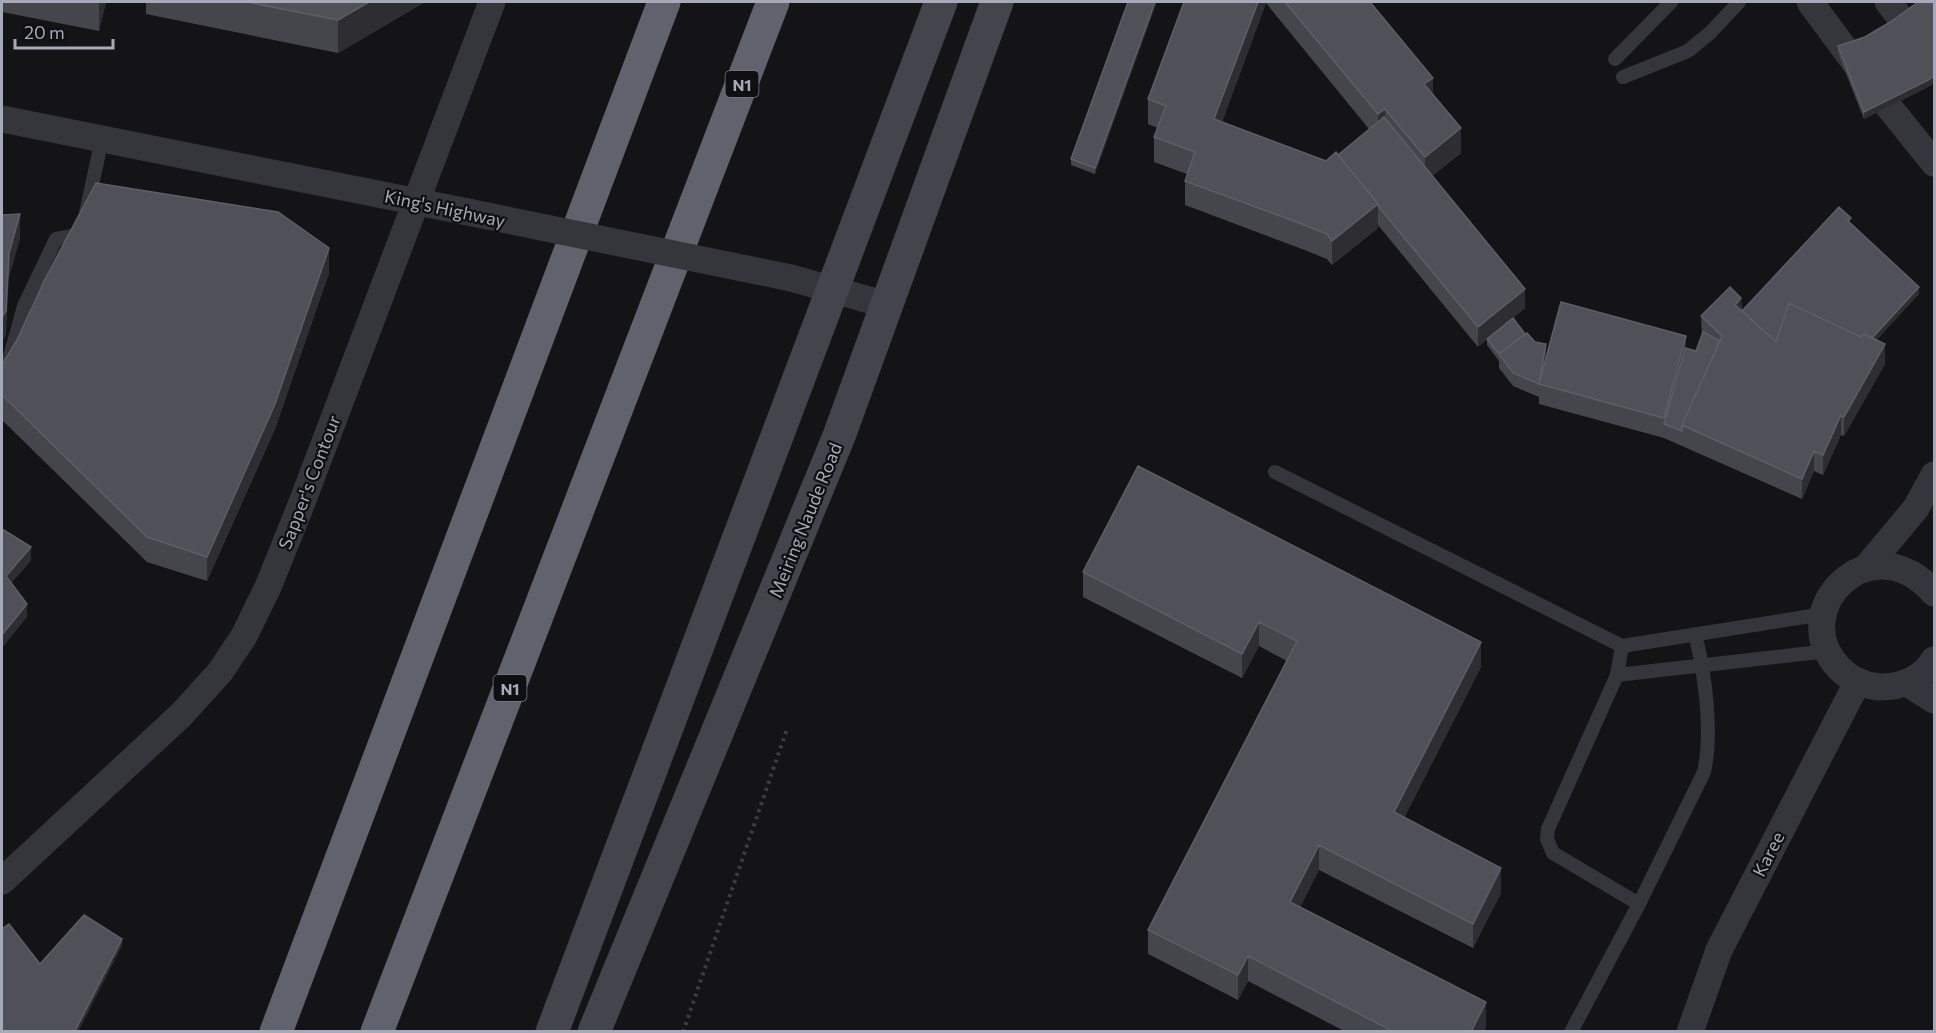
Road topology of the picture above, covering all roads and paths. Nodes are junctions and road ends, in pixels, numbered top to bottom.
1 (492, 2) edge
2 (664, 2) edge
3 (773, 2) edge
4 (941, 2) edge
5 (997, 2) edge
6 (1671, 2) edge
7 (1739, 2) edge
8 (1810, 2) edge
9 (1888, 2) edge
10 (1615, 58) dead end
11 (1935, 61) edge
12 (1623, 77) dead end
13 (2, 119) edge
14 (102, 139) junction
15 (1935, 163) edge
16 (417, 202) junction
17 (832, 291) junction
18 (887, 305) junction
19 (9, 374) edge
20 (1275, 472) dead end
21 (1935, 475) edge
22 (1866, 568) junction
23 (1935, 593) edge
24 (1824, 614) junction
25 (1695, 634) junction
26 (1622, 646) junction
27 (1828, 651) junction
28 (1935, 660) edge
29 (1702, 665) junction
30 (1617, 675) junction
31 (1858, 681) junction
32 (1907, 683) junction
33 (1935, 700) edge
34 (787, 729) dead end
35 (2, 881) edge
36 (1640, 904) junction
37 (276, 1032) edge
38 (377, 1032) edge
39 (552, 1032) edge
40 (594, 1032) edge
41 (683, 1032) edge
42 (1571, 1032) edge
43 (1690, 1032) edge

1 - 16 street, Sapper's Contour
2 - 37 highway
3 - 38 highway, N1
4 - 17 street
5 - 18 street, Meiring Naude Road
6 - 10 lane
7 - 12 lane
8 - 15 street
9 - 11 street
13 - 14 street, King's Highway
14 - 16 street, King's Highway
14 - 19 lane
16 - 17 street, King's Highway, bridge
16 - 35 street, Sapper's Contour
17 - 18 street, King's Highway
17 - 39 street
18 - 40 street, Meiring Naude Road
20 - 26 lane
21 - 22 street
22 - 23 street
22 - 24 street
24 - 25 lane
24 - 27 street
25 - 26 lane
25 - 29 lane
26 - 30 lane
27 - 29 lane
27 - 31 street
28 - 32 street
29 - 30 lane
29 - 36 lane
30 - 36 lane
31 - 32 street
31 - 43 street, Karee
32 - 33 street
34 - 41 path
36 - 42 lane

